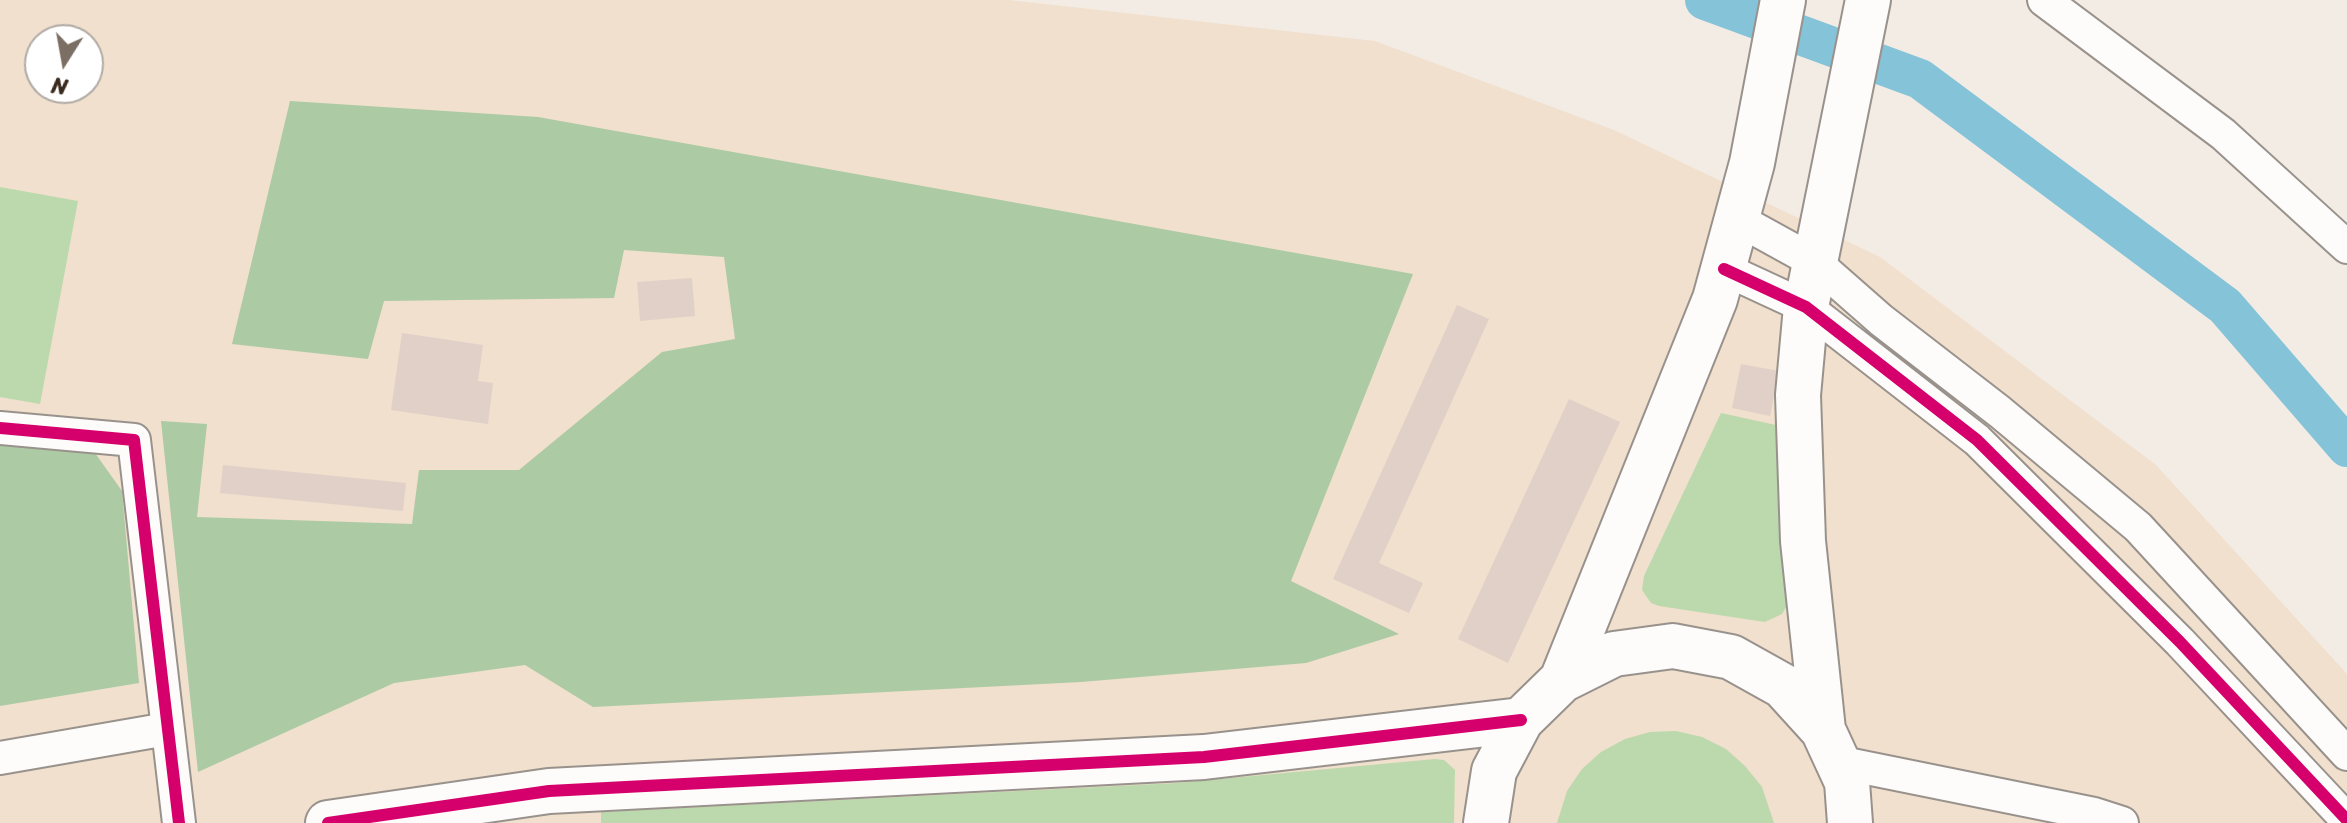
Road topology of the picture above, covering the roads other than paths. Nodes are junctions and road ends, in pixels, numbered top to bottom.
1 (1783, 0) edge
2 (1868, 0) edge
3 (2044, 0) edge
4 (1737, 219) junction
5 (2347, 247) edge
6 (1815, 262) junction
7 (1724, 269) junction
8 (1806, 307) junction
9 (0, 428) edge
10 (1562, 680) junction
11 (1521, 720) junction
12 (167, 729) junction
13 (1830, 746) junction
14 (2347, 754) edge
15 (0, 758) edge
16 (2347, 820) edge
17 (179, 823) edge
18 (328, 823) edge
19 (1486, 823) edge
20 (1850, 823) edge
21 (2122, 823) edge

1 - 4 street
2 - 6 street
3 - 5 street
4 - 6 street
4 - 7 street
6 - 8 street
6 - 14 street
7 - 8 street
7 - 10 street
8 - 13 street
8 - 16 street
9 - 12 street
10 - 11 street
10 - 13 street
11 - 18 street
11 - 19 street
12 - 15 street
12 - 17 street
13 - 20 street
13 - 21 street

